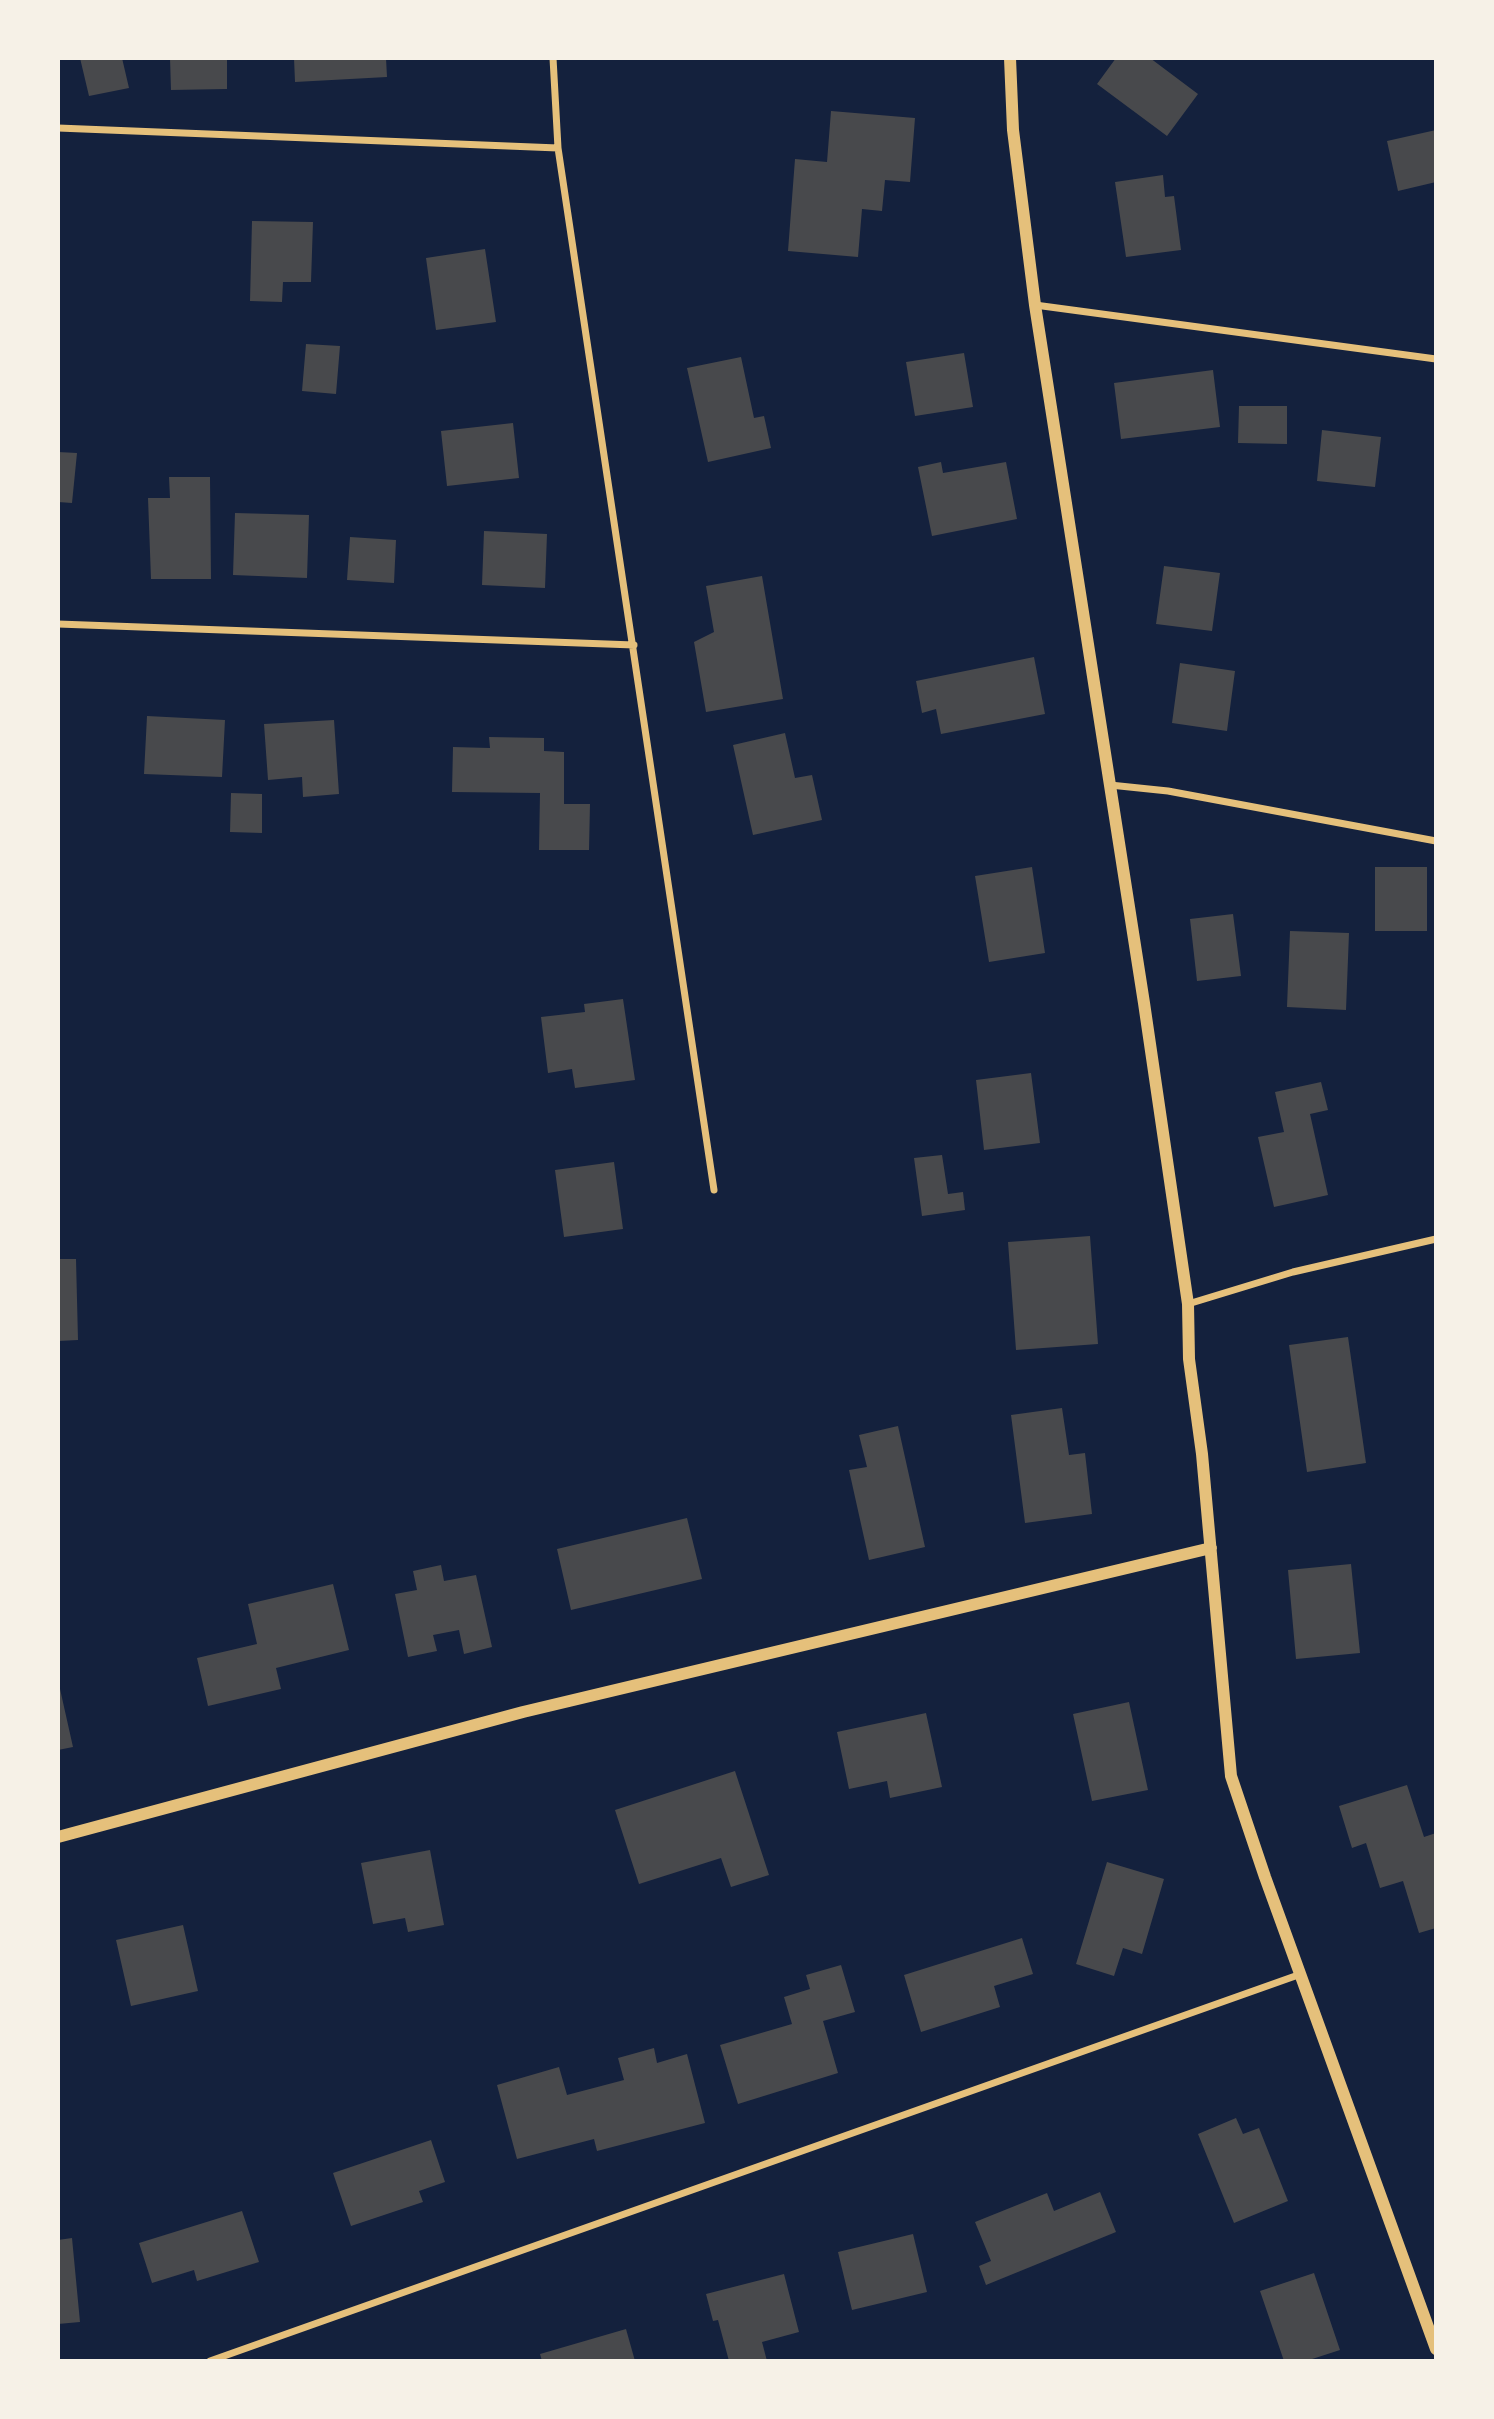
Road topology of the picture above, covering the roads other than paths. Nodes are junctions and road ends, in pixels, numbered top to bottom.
1 (553, 58) edge
2 (1010, 58) edge
3 (58, 128) edge
4 (558, 148) junction
5 (1035, 306) junction
6 (1436, 359) edge
7 (58, 624) edge
8 (634, 645) junction
9 (1110, 785) junction
10 (1436, 841) edge
11 (714, 1190) dead end
12 (1436, 1239) edge
13 (1188, 1304) junction
14 (1211, 1548) junction
15 (58, 1837) edge
16 (1301, 1974) junction
17 (1436, 2349) edge
18 (210, 2361) edge

1 - 4 street
2 - 5 street
3 - 4 street
4 - 8 street
5 - 6 street
5 - 9 street
7 - 8 street
8 - 11 street
9 - 10 street
9 - 13 street
12 - 13 street
13 - 14 street
14 - 15 street
14 - 16 street
16 - 17 street
16 - 18 street

